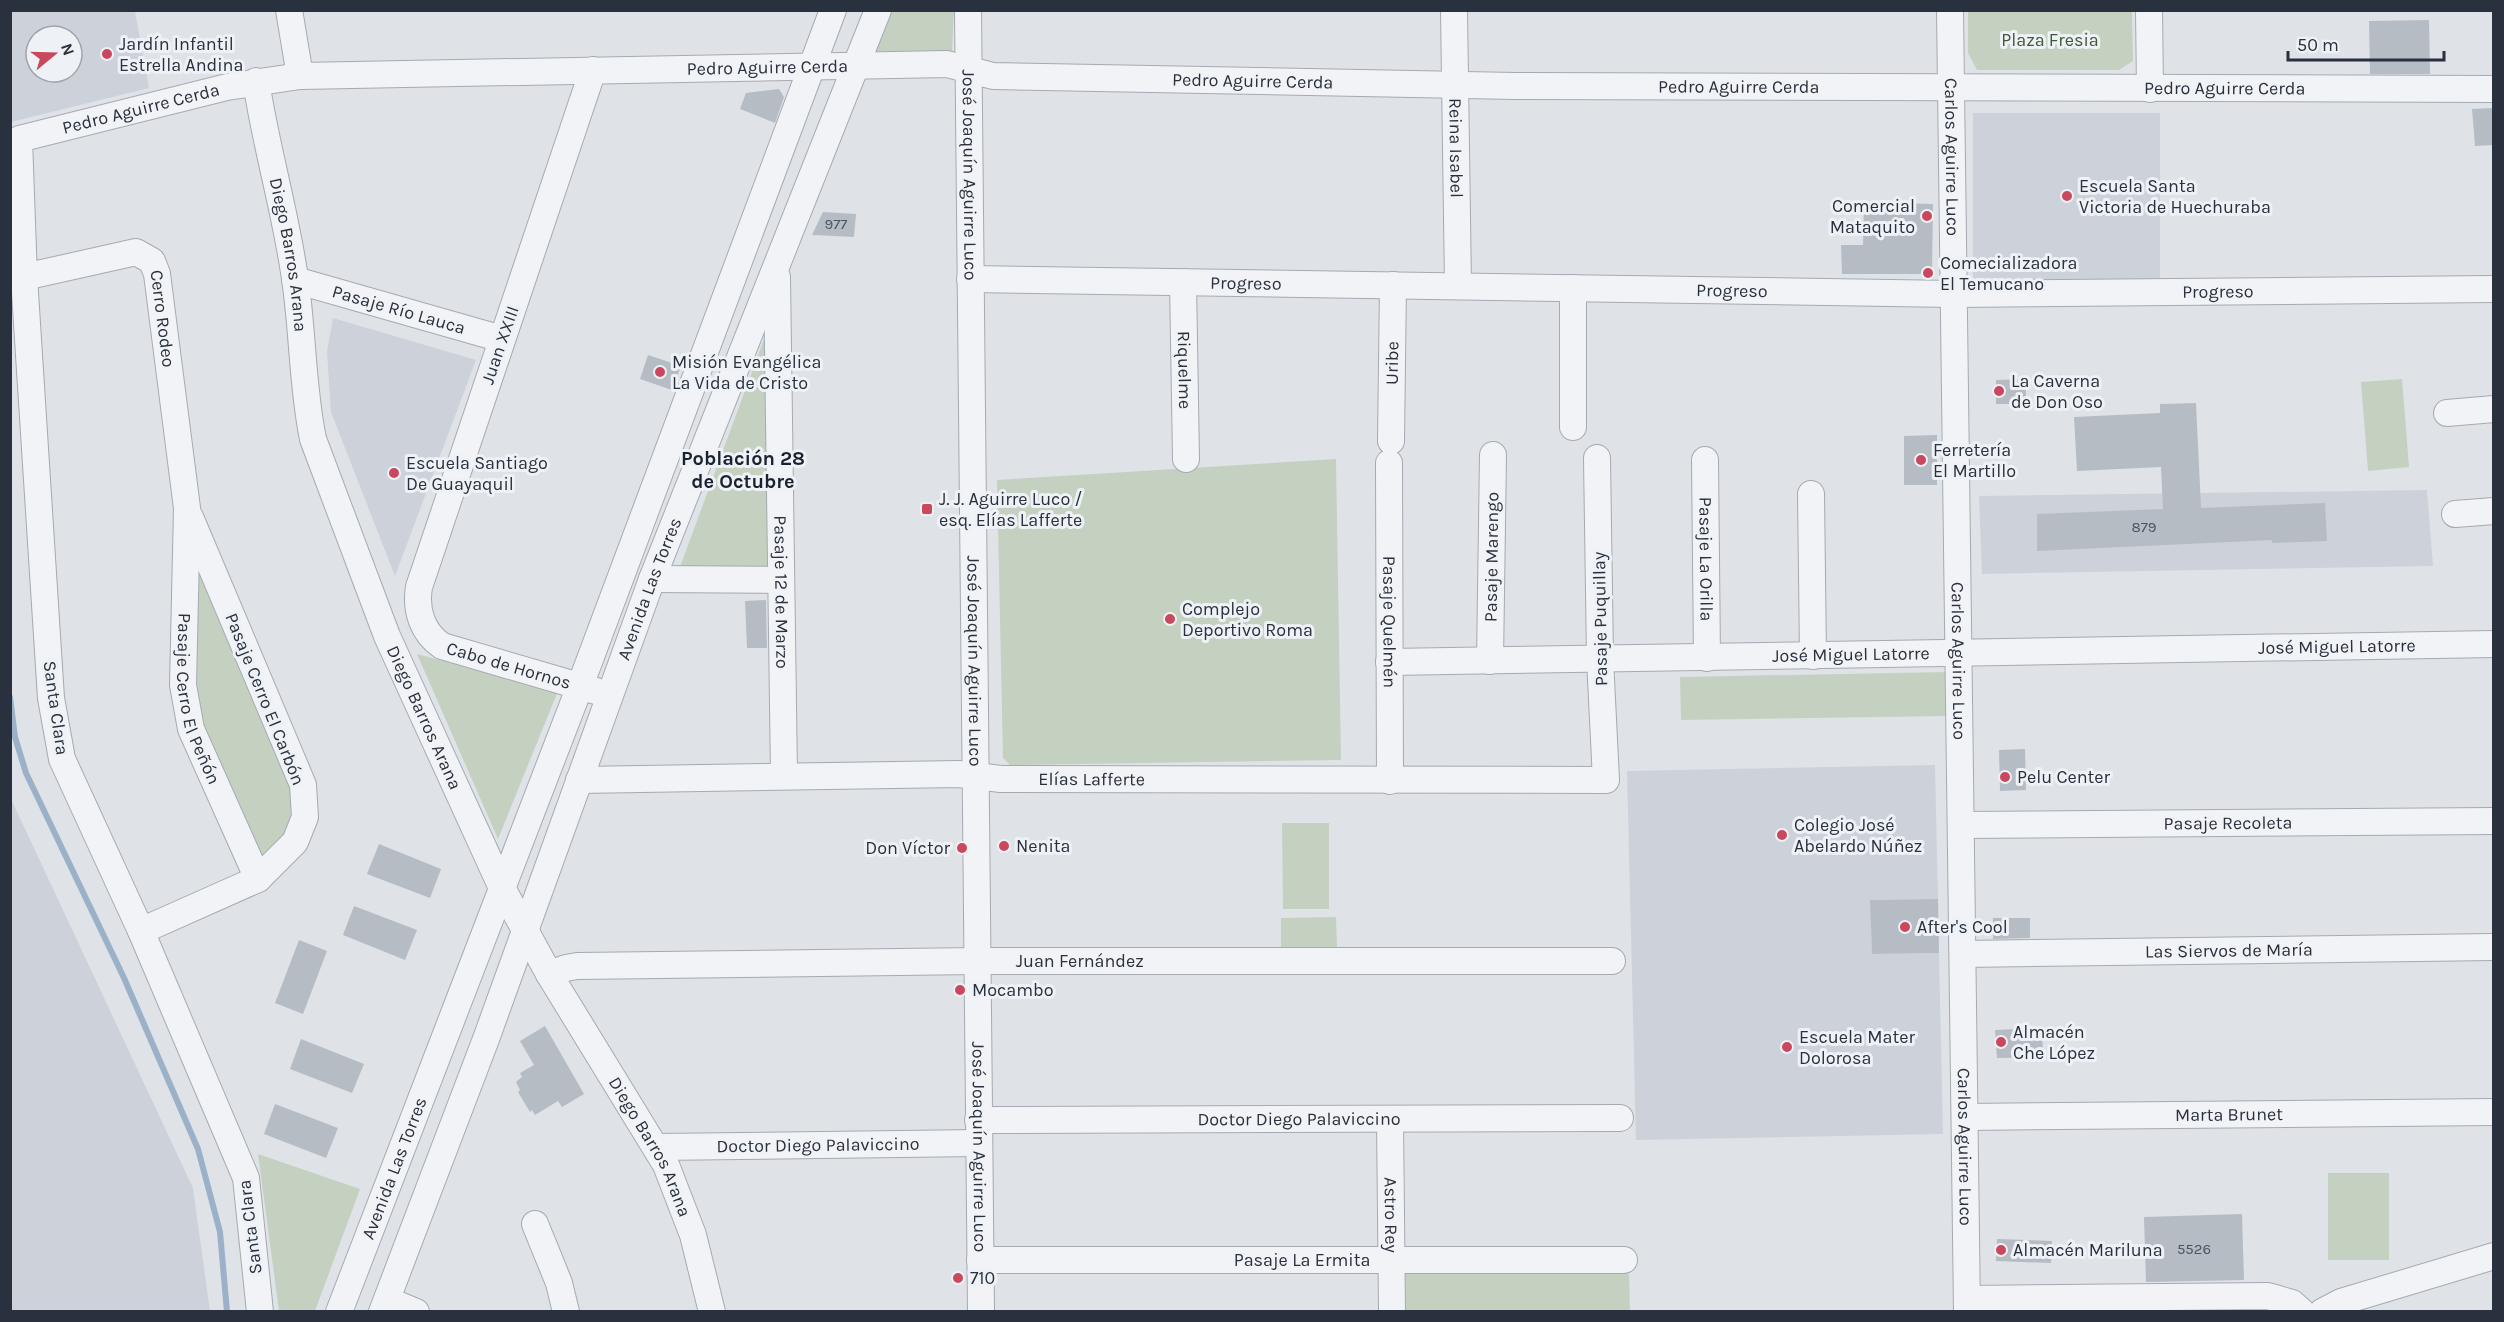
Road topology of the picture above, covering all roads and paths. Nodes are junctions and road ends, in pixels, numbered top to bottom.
1 (289, 10) edge
2 (833, 10) edge
3 (878, 10) edge
4 (968, 10) edge
5 (1454, 10) edge
6 (1950, 10) edge
7 (2149, 10) edge
8 (856, 65) junction
9 (812, 66) junction
10 (968, 69) junction
11 (593, 70) junction
12 (300, 76) junction
13 (256, 81) junction
14 (1455, 85) junction
15 (1951, 88) junction
16 (2493, 88) edge
17 (2150, 89) junction
18 (19, 139) joint
19 (777, 264) junction
20 (24, 277) junction
21 (970, 279) junction
22 (295, 280) junction
23 (1183, 282) junction
24 (1393, 285) junction
25 (1458, 286) junction
26 (1573, 288) junction
27 (2493, 289) edge
28 (1954, 294) junction
29 (502, 339) junction
30 (2493, 409) edge
31 (2447, 412) dead end
32 (1573, 427) dead end
33 (1390, 452) joint
34 (1492, 455) dead end
35 (1597, 458) dead end
36 (1186, 459) dead end
37 (1705, 460) dead end
38 (1811, 494) dead end
39 (187, 508) junction
40 (2493, 511) edge
41 (2455, 514) dead end
42 (652, 579) junction
43 (782, 580) junction
44 (422, 621) joint
45 (2493, 644) edge
46 (1959, 654) junction
47 (1813, 656) junction
48 (1707, 657) junction
49 (1600, 659) junction
50 (1491, 661) junction
51 (1389, 663) junction
52 (580, 686) junction
53 (610, 694) junction
54 (784, 776) junction
55 (975, 776) junction
56 (579, 780) junction
57 (1606, 780) joint
58 (1390, 781) junction
59 (2493, 821) edge
60 (1961, 825) junction
61 (258, 879) junction
62 (501, 886) junction
63 (141, 931) junction
64 (525, 931) junction
65 (2493, 947) edge
66 (1963, 954) junction
67 (977, 961) junction
68 (1612, 961) dead end
69 (549, 974) junction
70 (448, 1025) junction
71 (486, 1040) junction
72 (2493, 1112) edge
73 (1965, 1117) junction
74 (1620, 1118) dead end
75 (1390, 1119) junction
76 (979, 1132) junction
77 (656, 1146) junction
78 (535, 1224) dead end
79 (2493, 1256) edge
80 (980, 1260) junction
81 (1391, 1260) junction
82 (1624, 1260) dead end
83 (559, 1282) junction
84 (1967, 1305) edge
85 (385, 1306) edge
86 (260, 1311) edge
87 (339, 1311) edge
88 (417, 1311) edge
89 (548, 1311) edge
90 (566, 1311) edge
91 (712, 1311) edge
92 (981, 1311) edge
93 (1392, 1311) edge
94 (2302, 1311) edge
95 (2322, 1311) edge

1 - 12 street
2 - 9 street, Avenida Las Torres
3 - 8 street, Avenida Las Torres
4 - 10 street, José Joaquín Aguirre Luco
5 - 14 street, Reina Isabel
6 - 15 street, Carlos Aguirre Luco
7 - 17 street
8 - 9 street, Pedro Aguirre Cerda
8 - 10 street, Pedro Aguirre Cerda
8 - 19 street, Avenida Las Torres
9 - 11 street, Pedro Aguirre Cerda
9 - 52 street, Avenida Las Torres
10 - 14 street, Pedro Aguirre Cerda
10 - 21 street, José Joaquín Aguirre Luco
11 - 12 street, Pedro Aguirre Cerda
11 - 29 street, Juan XXIII
12 - 13 street, Pedro Aguirre Cerda
13 - 18 street, Pedro Aguirre Cerda
13 - 22 street, Diego Barros Arana
14 - 15 street, Pedro Aguirre Cerda
14 - 25 street, Reina Isabel
15 - 17 street, Pedro Aguirre Cerda
15 - 28 street, Carlos Aguirre Luco
16 - 17 street, Pedro Aguirre Cerda
18 - 20 street, Santa Clara
19 - 42 street, Avenida Las Torres
19 - 43 street, Pasaje 12 de Marzo
20 - 39 street, Cerro Rodeo
20 - 63 street, Santa Clara
21 - 23 street, Progreso
21 - 55 street, José Joaquín Aguirre Luco
22 - 29 street, Pasaje Río Lauca
22 - 62 street, Diego Barros Arana
23 - 24 street, Progreso
23 - 36 street, Riquelme
24 - 25 street, Progreso
24 - 33 street, Uribe
25 - 26 street, Progreso
26 - 28 street, Progreso
26 - 32 street
27 - 28 street, Progreso
28 - 46 street, Carlos Aguirre Luco
29 - 44 street, Juan XXIII
30 - 31 street
33 - 51 street, Pasaje Quelmén
34 - 50 street, Pasaje Marengo
35 - 49 street, Pasaje Puquillay
37 - 48 street, Pasaje La Orilla
38 - 47 street
39 - 61 street, Pasaje Cerro El Peñón
39 - 61 street, Pasaje Cerro El Carbón
40 - 41 street
42 - 43 street
42 - 53 street, Avenida Las Torres
43 - 54 street, Pasaje 12 de Marzo
44 - 52 street, Cabo de Hornos
45 - 46 street, José Miguel Latorre
46 - 47 street, José Miguel Latorre
46 - 60 street, Carlos Aguirre Luco
47 - 48 street, José Miguel Latorre
48 - 49 street, José Miguel Latorre
49 - 50 street, José Miguel Latorre
49 - 57 street, Pasaje Puquillay
50 - 51 street, José Miguel Latorre
51 - 58 street, Pasaje Quelmén
52 - 53 street, Cabo de Hornos
52 - 62 street, Avenida Las Torres
53 - 56 street, Avenida Las Torres
54 - 55 street, Elías Lafferte
54 - 56 street, Elías Lafferte
55 - 58 street, Elías Lafferte
55 - 67 street, José Joaquín Aguirre Luco
56 - 64 street, Avenida Las Torres
57 - 58 street, Elías Lafferte
59 - 60 street, Pasaje Recoleta
60 - 66 street, Carlos Aguirre Luco
61 - 63 street
62 - 64 street, Diego Barros Arana
62 - 70 street, Avenida Las Torres
63 - 86 street, Santa Clara
64 - 69 street, Diego Barros Arana
64 - 71 street, Avenida Las Torres
65 - 66 street, Las Siervos de María
66 - 73 street, Carlos Aguirre Luco
67 - 68 street, Juan Fernández
67 - 69 street, Juan Fernández
67 - 76 street, José Joaquín Aguirre Luco
69 - 77 street, Diego Barros Arana
70 - 71 street
70 - 87 street, Avenida Las Torres
71 - 85 street, Avenida Las Torres
72 - 73 street, Marta Brunet
73 - 84 street, Carlos Aguirre Luco
74 - 75 street, Doctor Diego Palaviccino
75 - 76 street, Doctor Diego Palaviccino
75 - 81 street, Astro Rey
76 - 77 street, Doctor Diego Palaviccino
76 - 80 street, José Joaquín Aguirre Luco
77 - 91 street, Diego Barros Arana
78 - 83 street
79 - 95 street
80 - 81 street, Pasaje La Ermita
80 - 92 street, José Joaquín Aguirre Luco
81 - 82 street, Pasaje La Ermita
81 - 93 street, Astro Rey
83 - 89 street
83 - 90 street
84 - 94 street
85 - 88 street

